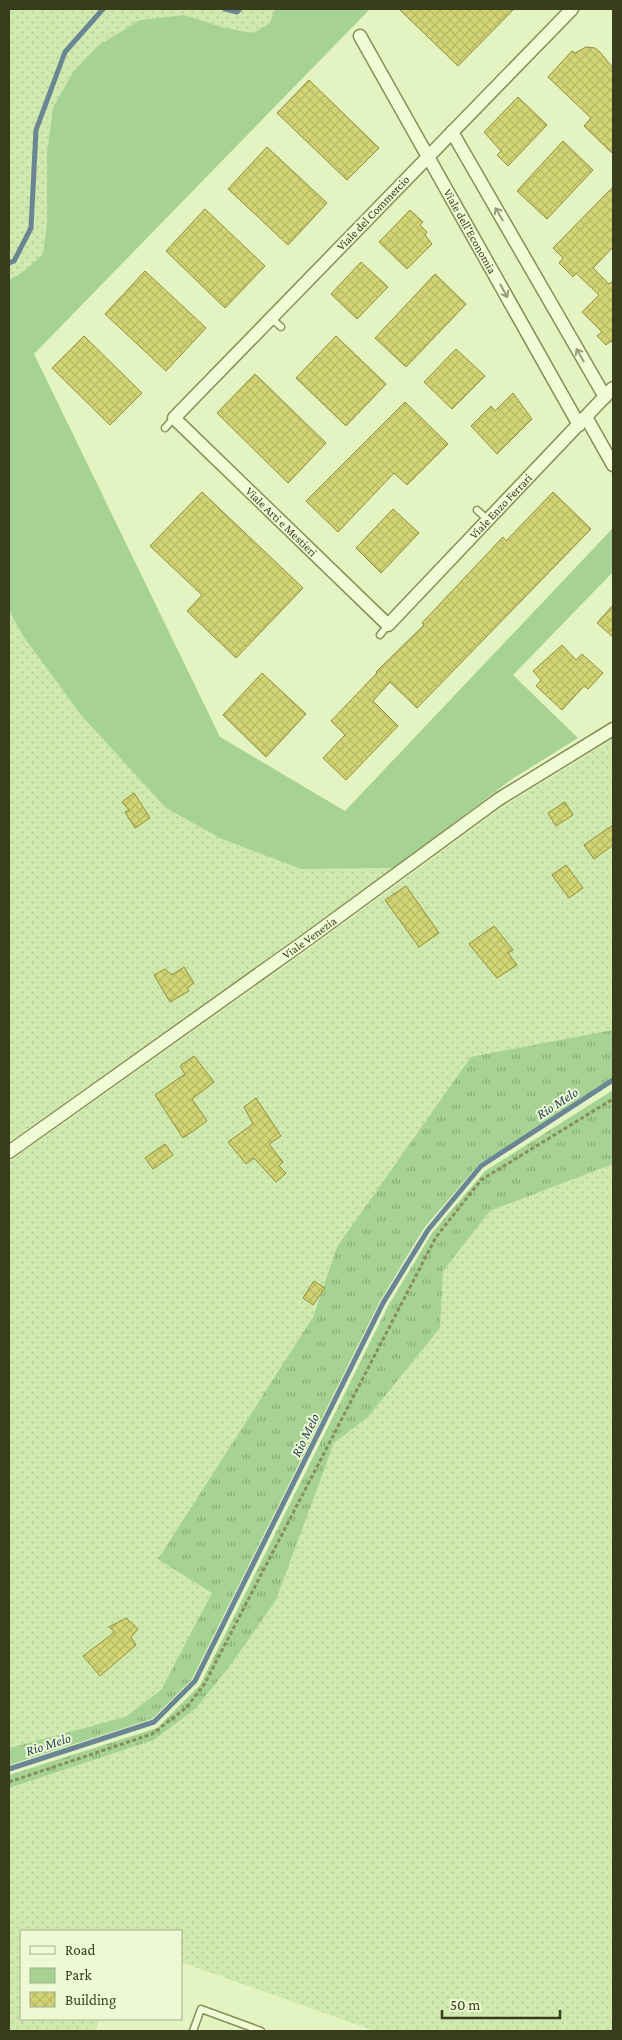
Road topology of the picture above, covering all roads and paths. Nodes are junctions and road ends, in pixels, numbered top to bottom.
1 (572, 9) edge
2 (360, 36) dead end
3 (452, 132) junction
4 (428, 156) junction
5 (609, 393) edge
6 (174, 418) junction
7 (582, 421) junction
8 (164, 428) dead end
9 (613, 465) edge
10 (477, 510) dead end
11 (488, 520) junction
12 (388, 625) junction
13 (380, 635) dead end
14 (613, 729) edge
15 (613, 1099) edge
16 (9, 1152) edge
17 (9, 1782) edge
18 (193, 2031) edge
19 (261, 2031) edge

1 - 3 street, Viale del Commercio
2 - 4 street, Viale dell'Economia
3 - 4 street, Viale del Commercio
5 -> 3 street
4 - 6 street, Viale del Commercio
4 -> 7 street, Viale dell'Economia
5 - 7 street, Viale Enzo Ferrari
6 - 8 lane
6 - 12 street, Viale Arti e Mestieri
7 - 9 street, Viale dell'Economia
7 - 11 street, Viale Enzo Ferrari
10 - 11 lane
11 - 12 street, Viale Enzo Ferrari
12 - 13 lane
14 - 16 street, Viale Venezia
15 - 17 path
18 - 19 lane

